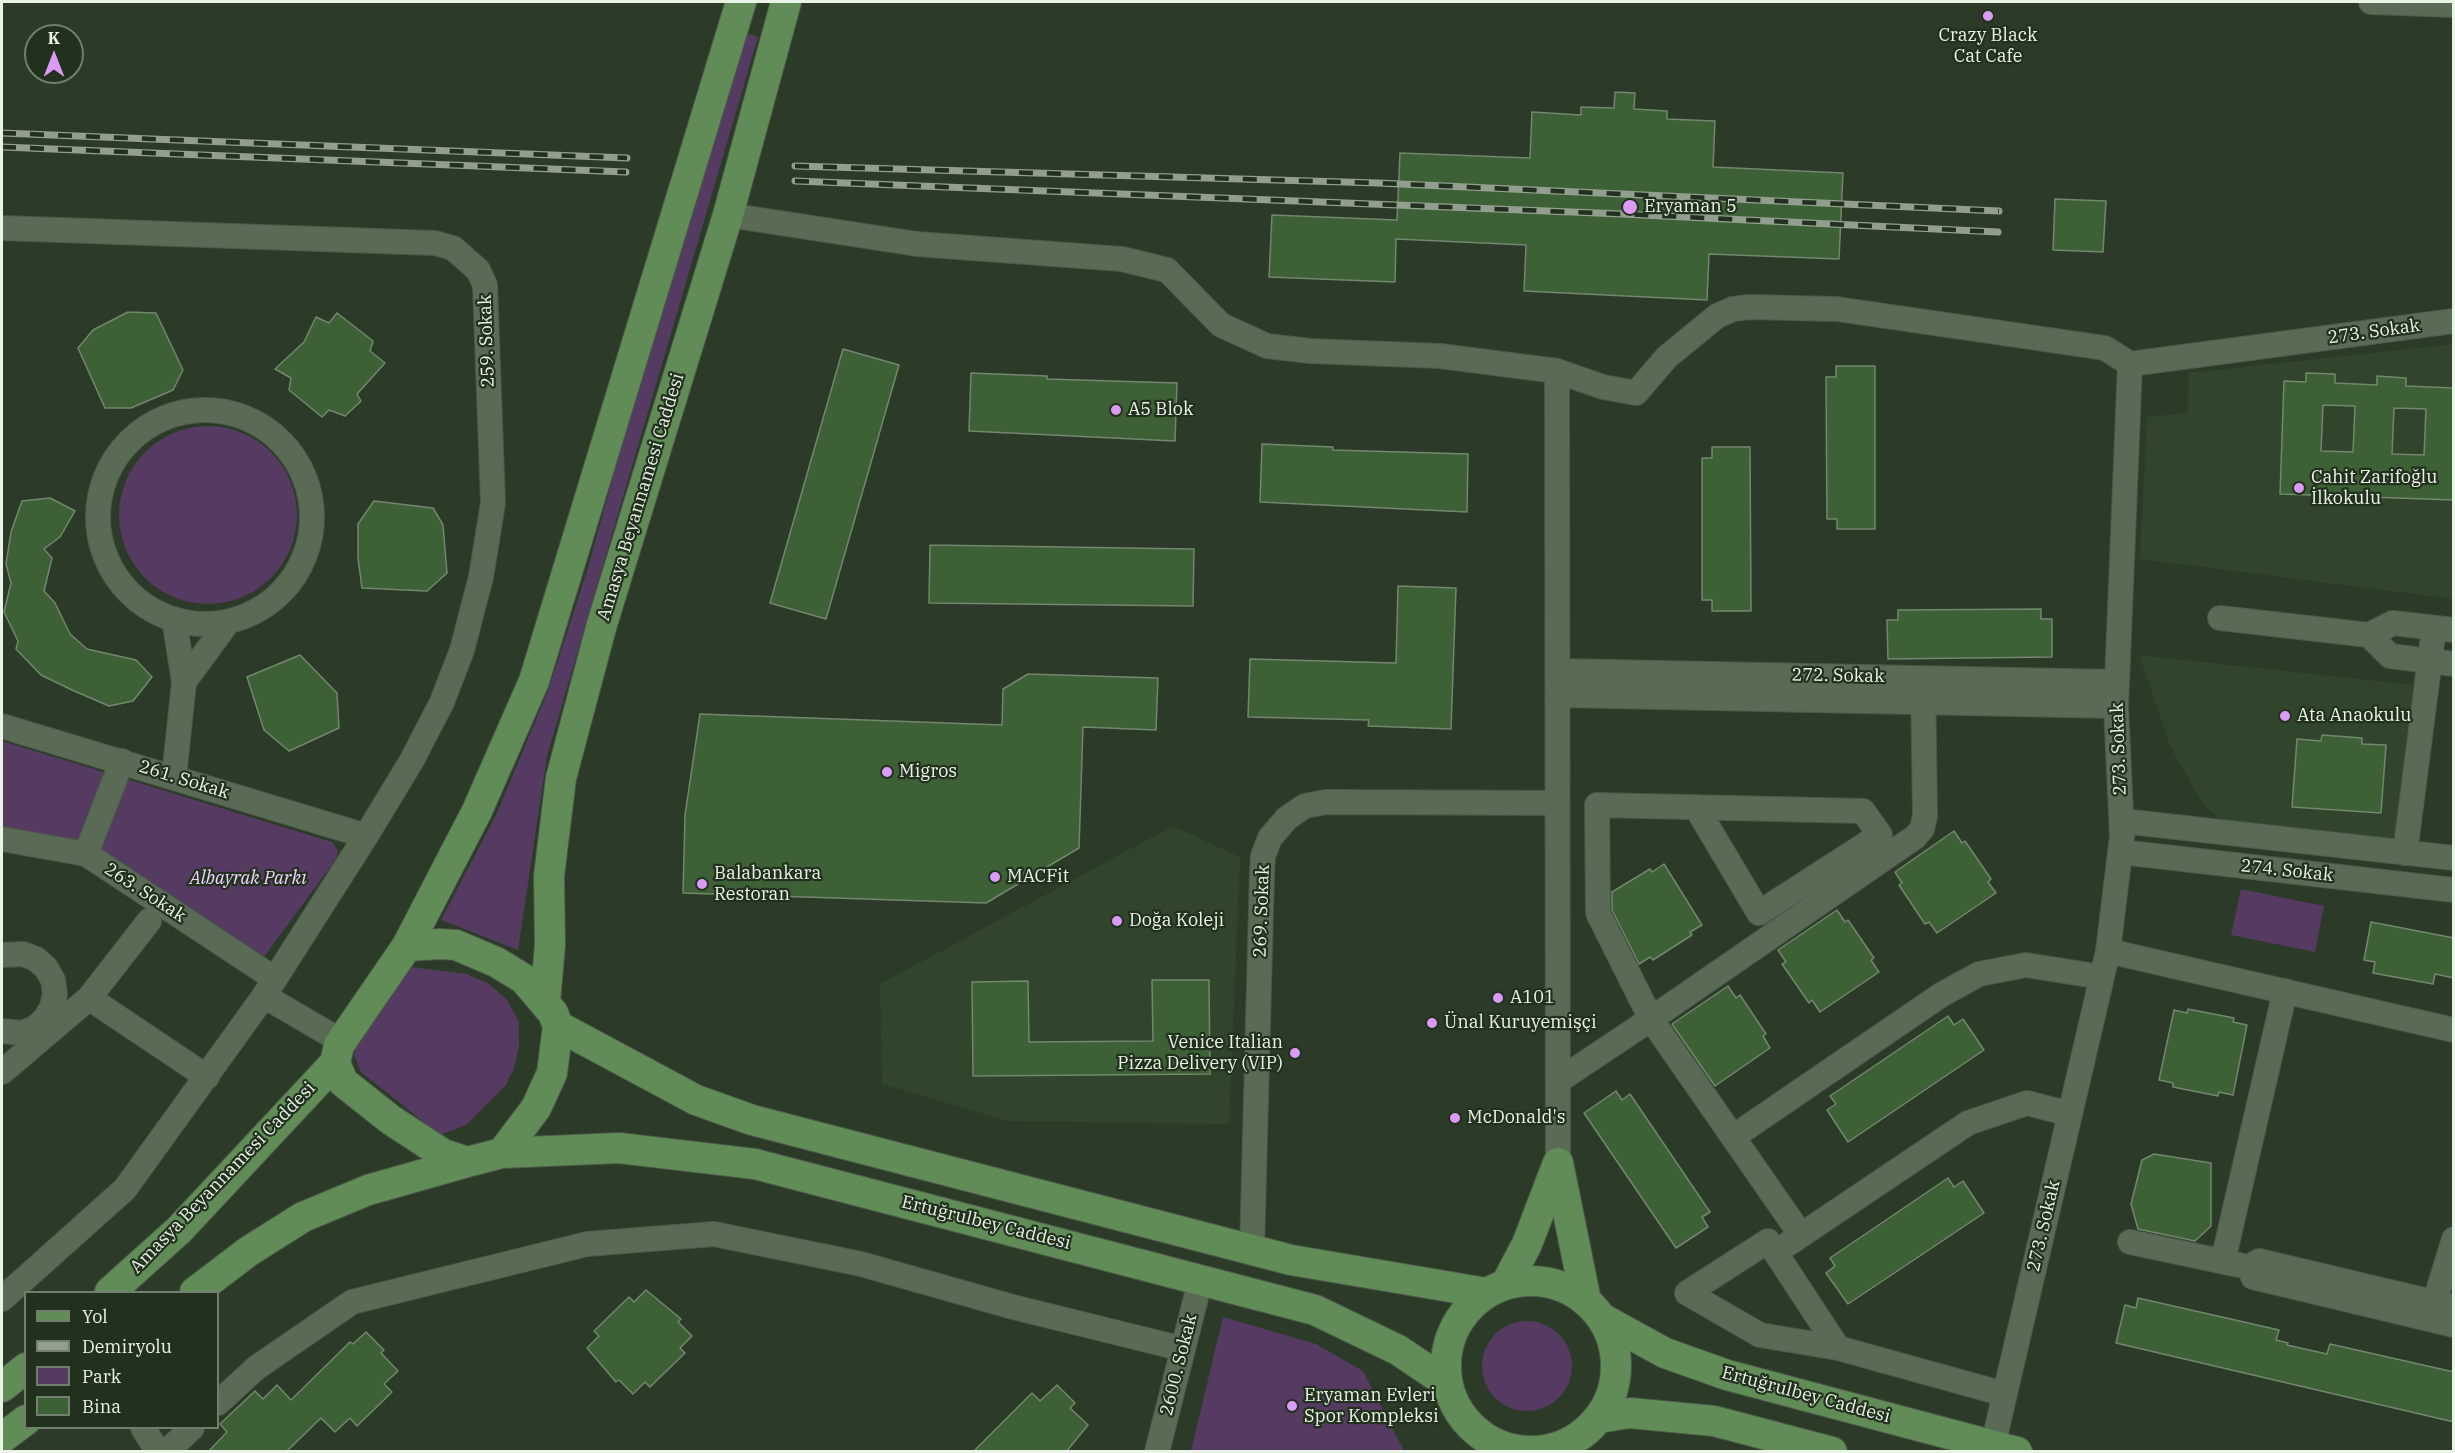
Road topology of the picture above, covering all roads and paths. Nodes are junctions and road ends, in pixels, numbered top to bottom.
1 (741, 2) edge
2 (786, 2) edge
3 (2371, 2) edge
4 (2454, 5) edge
5 (728, 215) junction
6 (2, 228) edge
7 (2454, 321) edge
8 (2130, 364) junction
9 (1557, 371) junction
10 (2220, 618) dead end
11 (174, 619) junction
12 (228, 622) junction
13 (2444, 629) edge
14 (2369, 635) junction
15 (2430, 661) junction
16 (2454, 664) edge
17 (1559, 670) junction
18 (1923, 678) junction
19 (184, 682) junction
20 (2117, 682) junction
21 (1559, 695) junction
22 (1923, 702) junction
23 (2116, 706) junction
24 (2, 726) edge
25 (122, 761) junction
26 (174, 777) junction
27 (1557, 803) junction
28 (1696, 807) junction
29 (2122, 821) junction
30 (366, 836) junction
31 (2, 839) edge
32 (2121, 852) junction
33 (2405, 853) junction
34 (86, 854) junction
35 (2454, 858) edge
36 (2454, 890) edge
37 (149, 921) dead end
38 (407, 946) junction
39 (2108, 951) junction
40 (2, 955) edge
41 (2102, 977) junction
42 (269, 987) junction
43 (2285, 991) junction
44 (89, 998) junction
45 (551, 1014) junction
46 (1651, 1019) junction
47 (50, 1023) junction
48 (2454, 1030) edge
49 (2, 1031) edge
50 (338, 1052) junction
51 (2, 1072) edge
52 (207, 1077) junction
53 (1558, 1081) junction
54 (2070, 1114) junction
55 (1733, 1137) junction
56 (502, 1153) junction
57 (467, 1162) junction
58 (1558, 1163) junction
59 (1801, 1235) junction
60 (2454, 1239) edge
61 (2130, 1242) dead end
62 (1252, 1250) junction
63 (1776, 1252) junction
64 (2223, 1261) junction
65 (1201, 1278) junction
66 (1496, 1289) junction
67 (113, 1291) edge
68 (198, 1291) edge
69 (2, 1299) edge
70 (1594, 1310) junction
71 (2439, 1310) edge
72 (2454, 1325) edge
73 (1838, 1348) junction
74 (1183, 1349) junction
75 (24, 1370) edge
76 (1447, 1383) junction
77 (2, 1387) edge
78 (2004, 1394) junction
79 (219, 1402) edge
80 (1463, 1418) junction
81 (1598, 1418) junction
82 (24, 1422) edge
83 (144, 1429) edge
84 (191, 1429) edge
85 (2, 1438) edge
86 (1571, 1445) edge
87 (2005, 1448) edge
88 (158, 1452) edge
89 (166, 1452) edge
90 (1157, 1452) edge
91 (1470, 1452) edge
92 (1832, 1452) edge

1 - 38 main road
2 - 5 main road, Amasya Beyannamesi Caddesi
3 - 4 street
5 - 9 street
5 - 45 main road, Amasya Beyannamesi Caddesi
6 - 30 street, 259. Sokak
7 - 8 street, 273. Sokak
8 - 9 street
8 - 20 street, 273. Sokak
9 - 17 street
10 - 14 street
11 - 12 street
11 - 12 street
11 - 19 street
12 - 19 street
13 - 14 street
13 - 15 street
14 - 15 street
15 - 16 street
15 - 33 street
17 - 18 street, 272. Sokak
17 - 21 street
18 - 20 street, 272. Sokak
18 - 22 street
19 - 26 street
20 - 23 street, 273. Sokak
21 - 22 street, 272. Sokak
21 - 27 street
22 - 23 street, 272. Sokak
22 - 46 street
23 - 29 street, 273. Sokak
24 - 25 street, 261. Sokak
25 - 26 street, 261. Sokak
25 - 34 street
26 - 30 street, 261. Sokak
27 - 53 street
27 - 62 street, 269. Sokak
28 - 28 street
28 - 46 street
29 - 32 street, 273. Sokak
29 - 33 street, 274. Sokak
30 - 42 street, 259. Sokak
31 - 34 street, 263. Sokak
32 - 36 street, 274. Sokak
32 - 39 street, 273. Sokak
33 - 35 street, 274. Sokak
34 - 42 street, 263. Sokak
37 - 44 street
38 - 45 main road
38 - 50 main road
39 - 41 street, 273. Sokak
39 - 43 street
40 - 47 street
41 - 54 street, 273. Sokak
41 - 55 street
42 - 50 street, 263. Sokak
42 - 52 street, 259. Sokak
43 - 48 street
43 - 64 street
44 - 47 street
44 - 52 street
45 - 56 main road
45 - 62 main road
46 - 53 street
46 - 55 street
47 - 49 street
47 - 51 street
50 - 57 main road
50 - 67 main road, Amasya Beyannamesi Caddesi
52 - 69 street, 259. Sokak
53 - 58 street
54 - 59 street
54 - 78 street, 273. Sokak
55 - 59 street
56 - 57 main road
56 - 65 main road, Ertuğrulbey Caddesi
57 - 68 main road
58 - 66 main road
58 - 70 main road
59 - 63 street
60 - 71 street
61 - 64 street
62 - 66 main road
63 - 73 street
63 - 73 street
64 - 71 street
65 - 74 street, 2600. Sokak
65 - 76 main road, Ertuğrulbey Caddesi
66 - 70 main road
66 - 76 main road
70 - 81 main road
70 - 87 main road, Ertuğrulbey Caddesi
71 - 72 street
73 - 78 street
74 - 79 street
74 - 90 street, 2600. Sokak
75 - 77 main road
76 - 80 main road
78 - 87 street, 273. Sokak
80 - 86 main road
80 - 91 main road
81 - 86 main road
81 - 92 main road
82 - 85 main road
83 - 88 street
84 - 89 street

